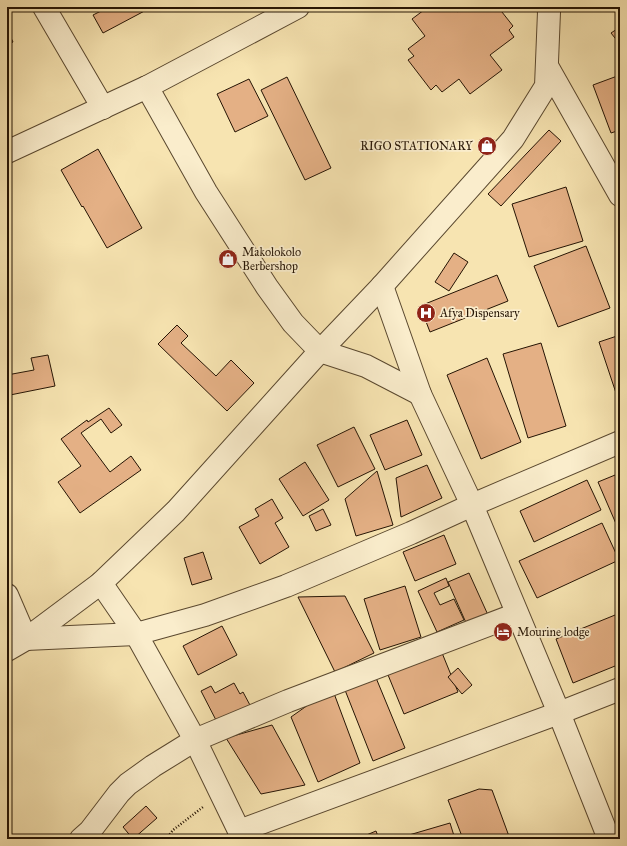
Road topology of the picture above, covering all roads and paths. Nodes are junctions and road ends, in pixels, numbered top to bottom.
1 (44, 7) edge
2 (298, 7) edge
3 (548, 7) edge
4 (547, 66) junction
5 (147, 87) junction
6 (103, 108) junction
7 (7, 152) edge
8 (620, 195) edge
9 (382, 286) junction
10 (320, 352) junction
11 (420, 394) junction
12 (620, 442) edge
13 (472, 505) junction
14 (101, 583) junction
15 (7, 595) edge
16 (516, 614) junction
17 (136, 634) junction
18 (26, 639) junction
19 (7, 650) edge
20 (620, 689) edge
21 (559, 713) junction
22 (195, 740) junction
23 (221, 793) junction
24 (241, 835) edge
25 (81, 839) edge
26 (166, 839) edge
27 (609, 839) edge

1 - 6 street
2 - 5 street
3 - 4 street
4 - 8 street
4 - 9 street
5 - 6 street
5 - 10 street
6 - 7 street
9 - 10 street
9 - 11 street
10 - 11 street
10 - 14 street
11 - 13 street
12 - 13 street
13 - 16 street
13 - 17 street
14 - 17 street
14 - 18 street
15 - 18 street
16 - 21 street
16 - 22 street
17 - 18 street
17 - 22 street
18 - 19 street
20 - 21 street
21 - 24 street
21 - 27 street
22 - 23 street
22 - 25 street
23 - 24 street
23 - 26 path

